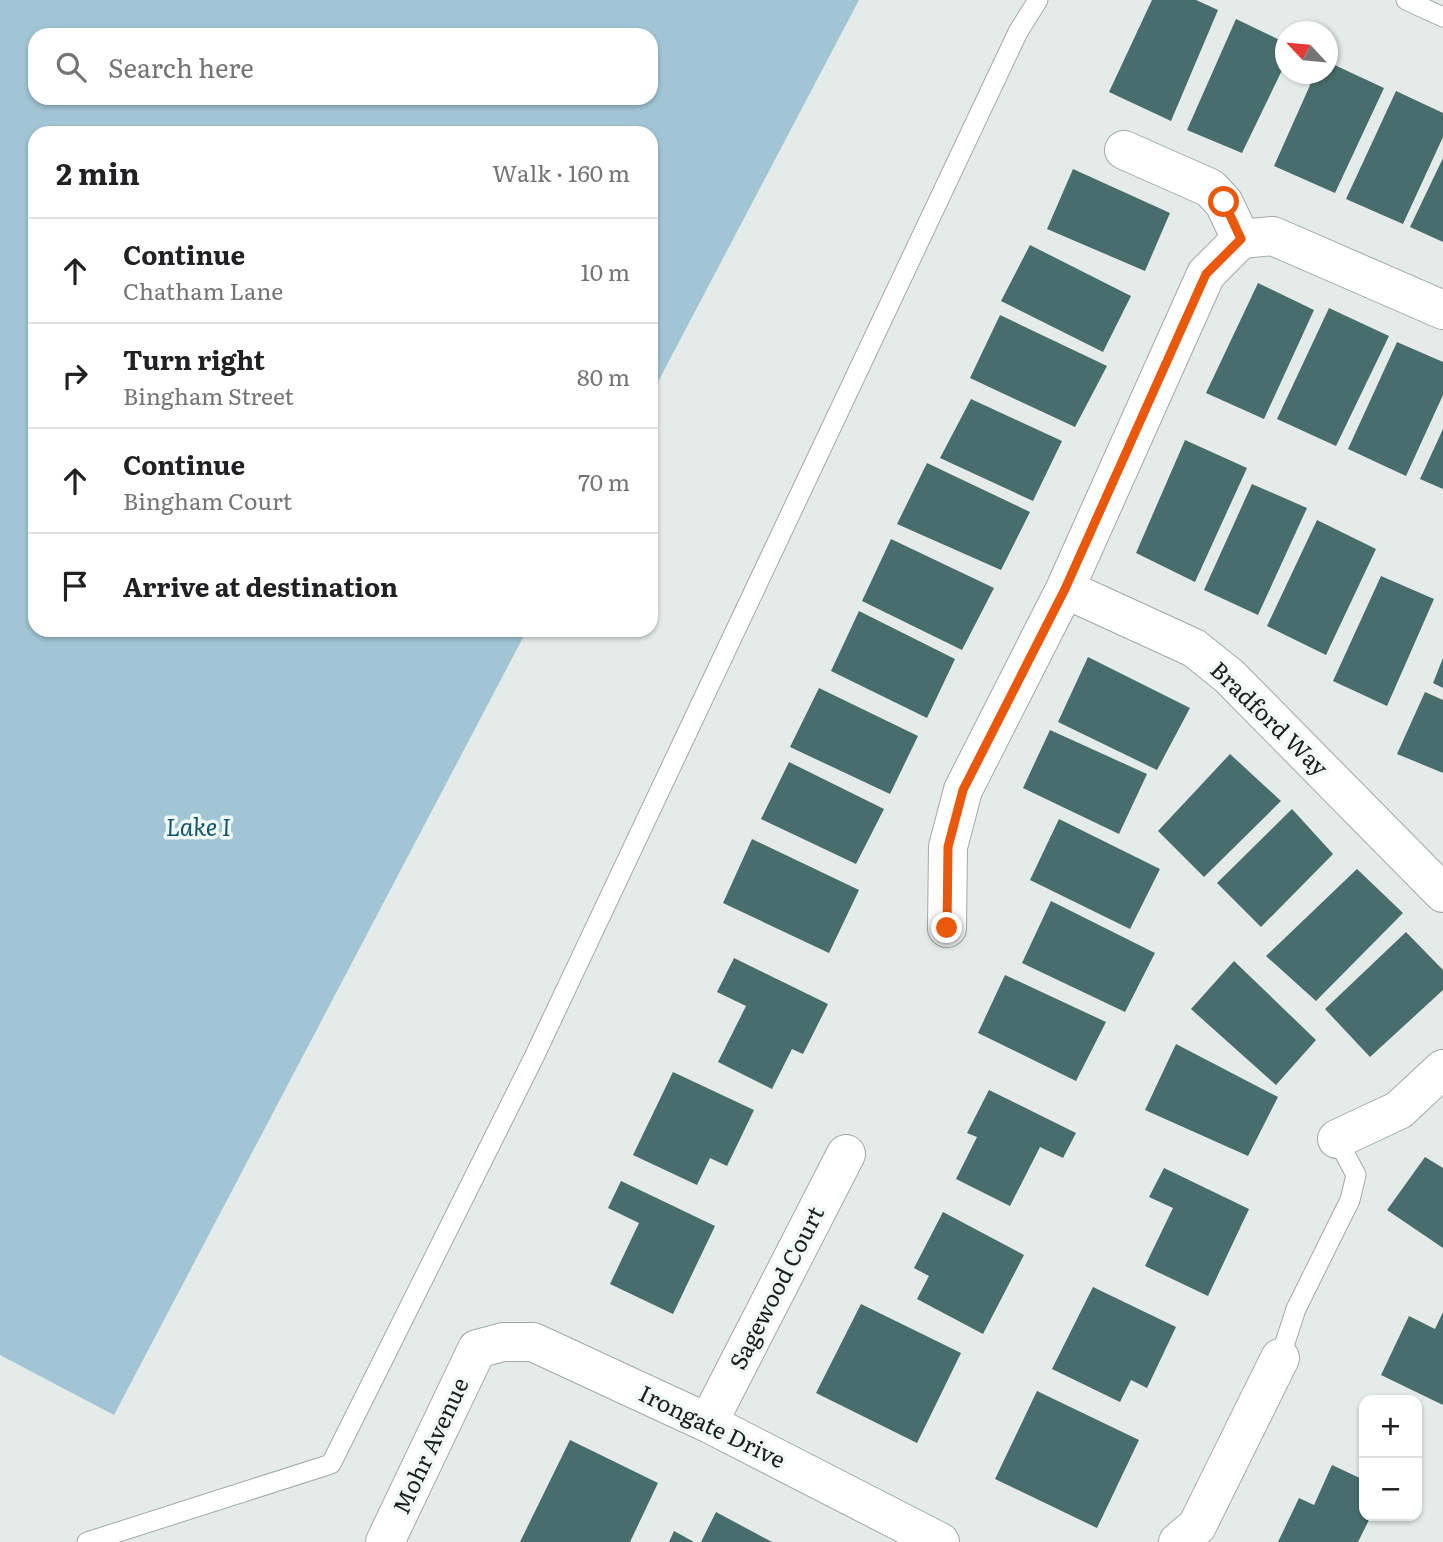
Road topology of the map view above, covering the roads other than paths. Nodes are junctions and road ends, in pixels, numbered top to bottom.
1 (1038, 0) edge
2 (1406, 0) edge
3 (1443, 17) edge
4 (1124, 150) dead end
5 (1241, 239) junction
6 (1443, 310) edge
7 (1065, 589) junction
8 (1443, 893) edge
9 (947, 928) dead end
10 (1443, 1069) edge
11 (1337, 1139) joint
12 (846, 1154) dead end
13 (477, 1349) joint
14 (1280, 1358) joint
15 (708, 1423) junction
16 (87, 1542) edge
17 (385, 1542) edge
18 (940, 1542) edge
19 (1178, 1542) edge

1 - 16 lane
2 - 3 lane
4 - 5 street
5 - 6 street
5 - 7 street
7 - 8 street, Bradford Way
7 - 9 street
10 - 11 street
11 - 14 lane
12 - 15 street, Sagewood Court
13 - 15 street, Irongate Drive
13 - 17 street, Mohr Avenue
14 - 19 street
15 - 18 street, Irongate Drive

